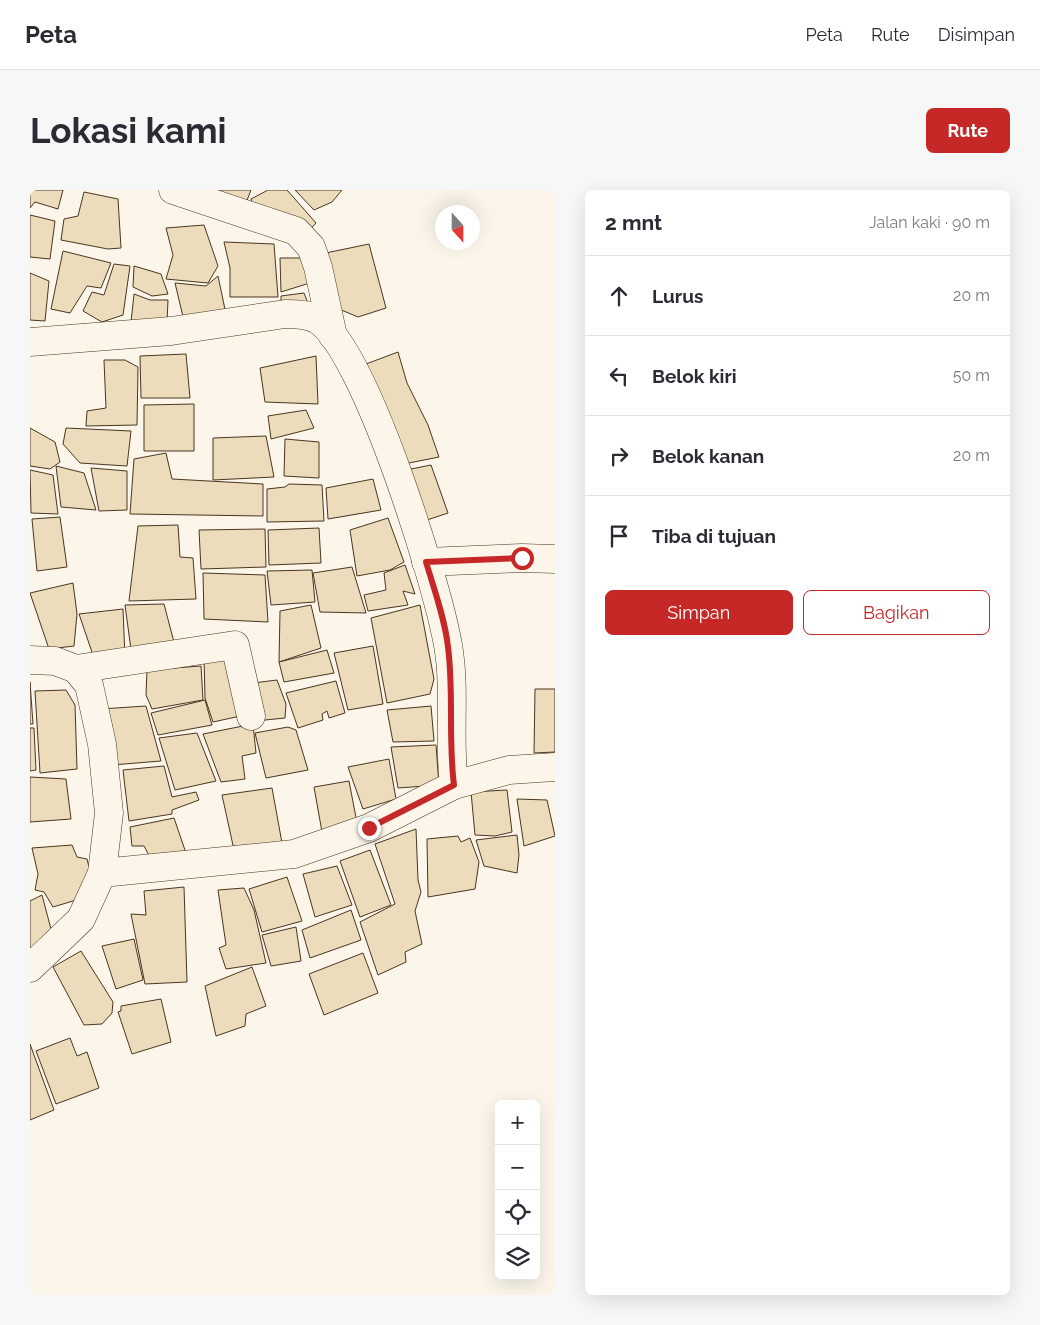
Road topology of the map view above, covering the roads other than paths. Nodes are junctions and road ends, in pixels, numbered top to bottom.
1 (173, 190) edge
2 (333, 336) junction
3 (30, 342) edge
4 (555, 559) edge
5 (426, 562) junction
6 (30, 660) edge
7 (76, 669) junction
8 (251, 716) dead end
9 (555, 767) edge
10 (454, 785) junction
11 (102, 873) junction
12 (30, 968) edge

1 - 2 street
2 - 3 street
2 - 5 street
4 - 5 street
5 - 10 street
6 - 7 street
7 - 8 street
7 - 11 street
9 - 10 street
10 - 11 street
11 - 12 street

